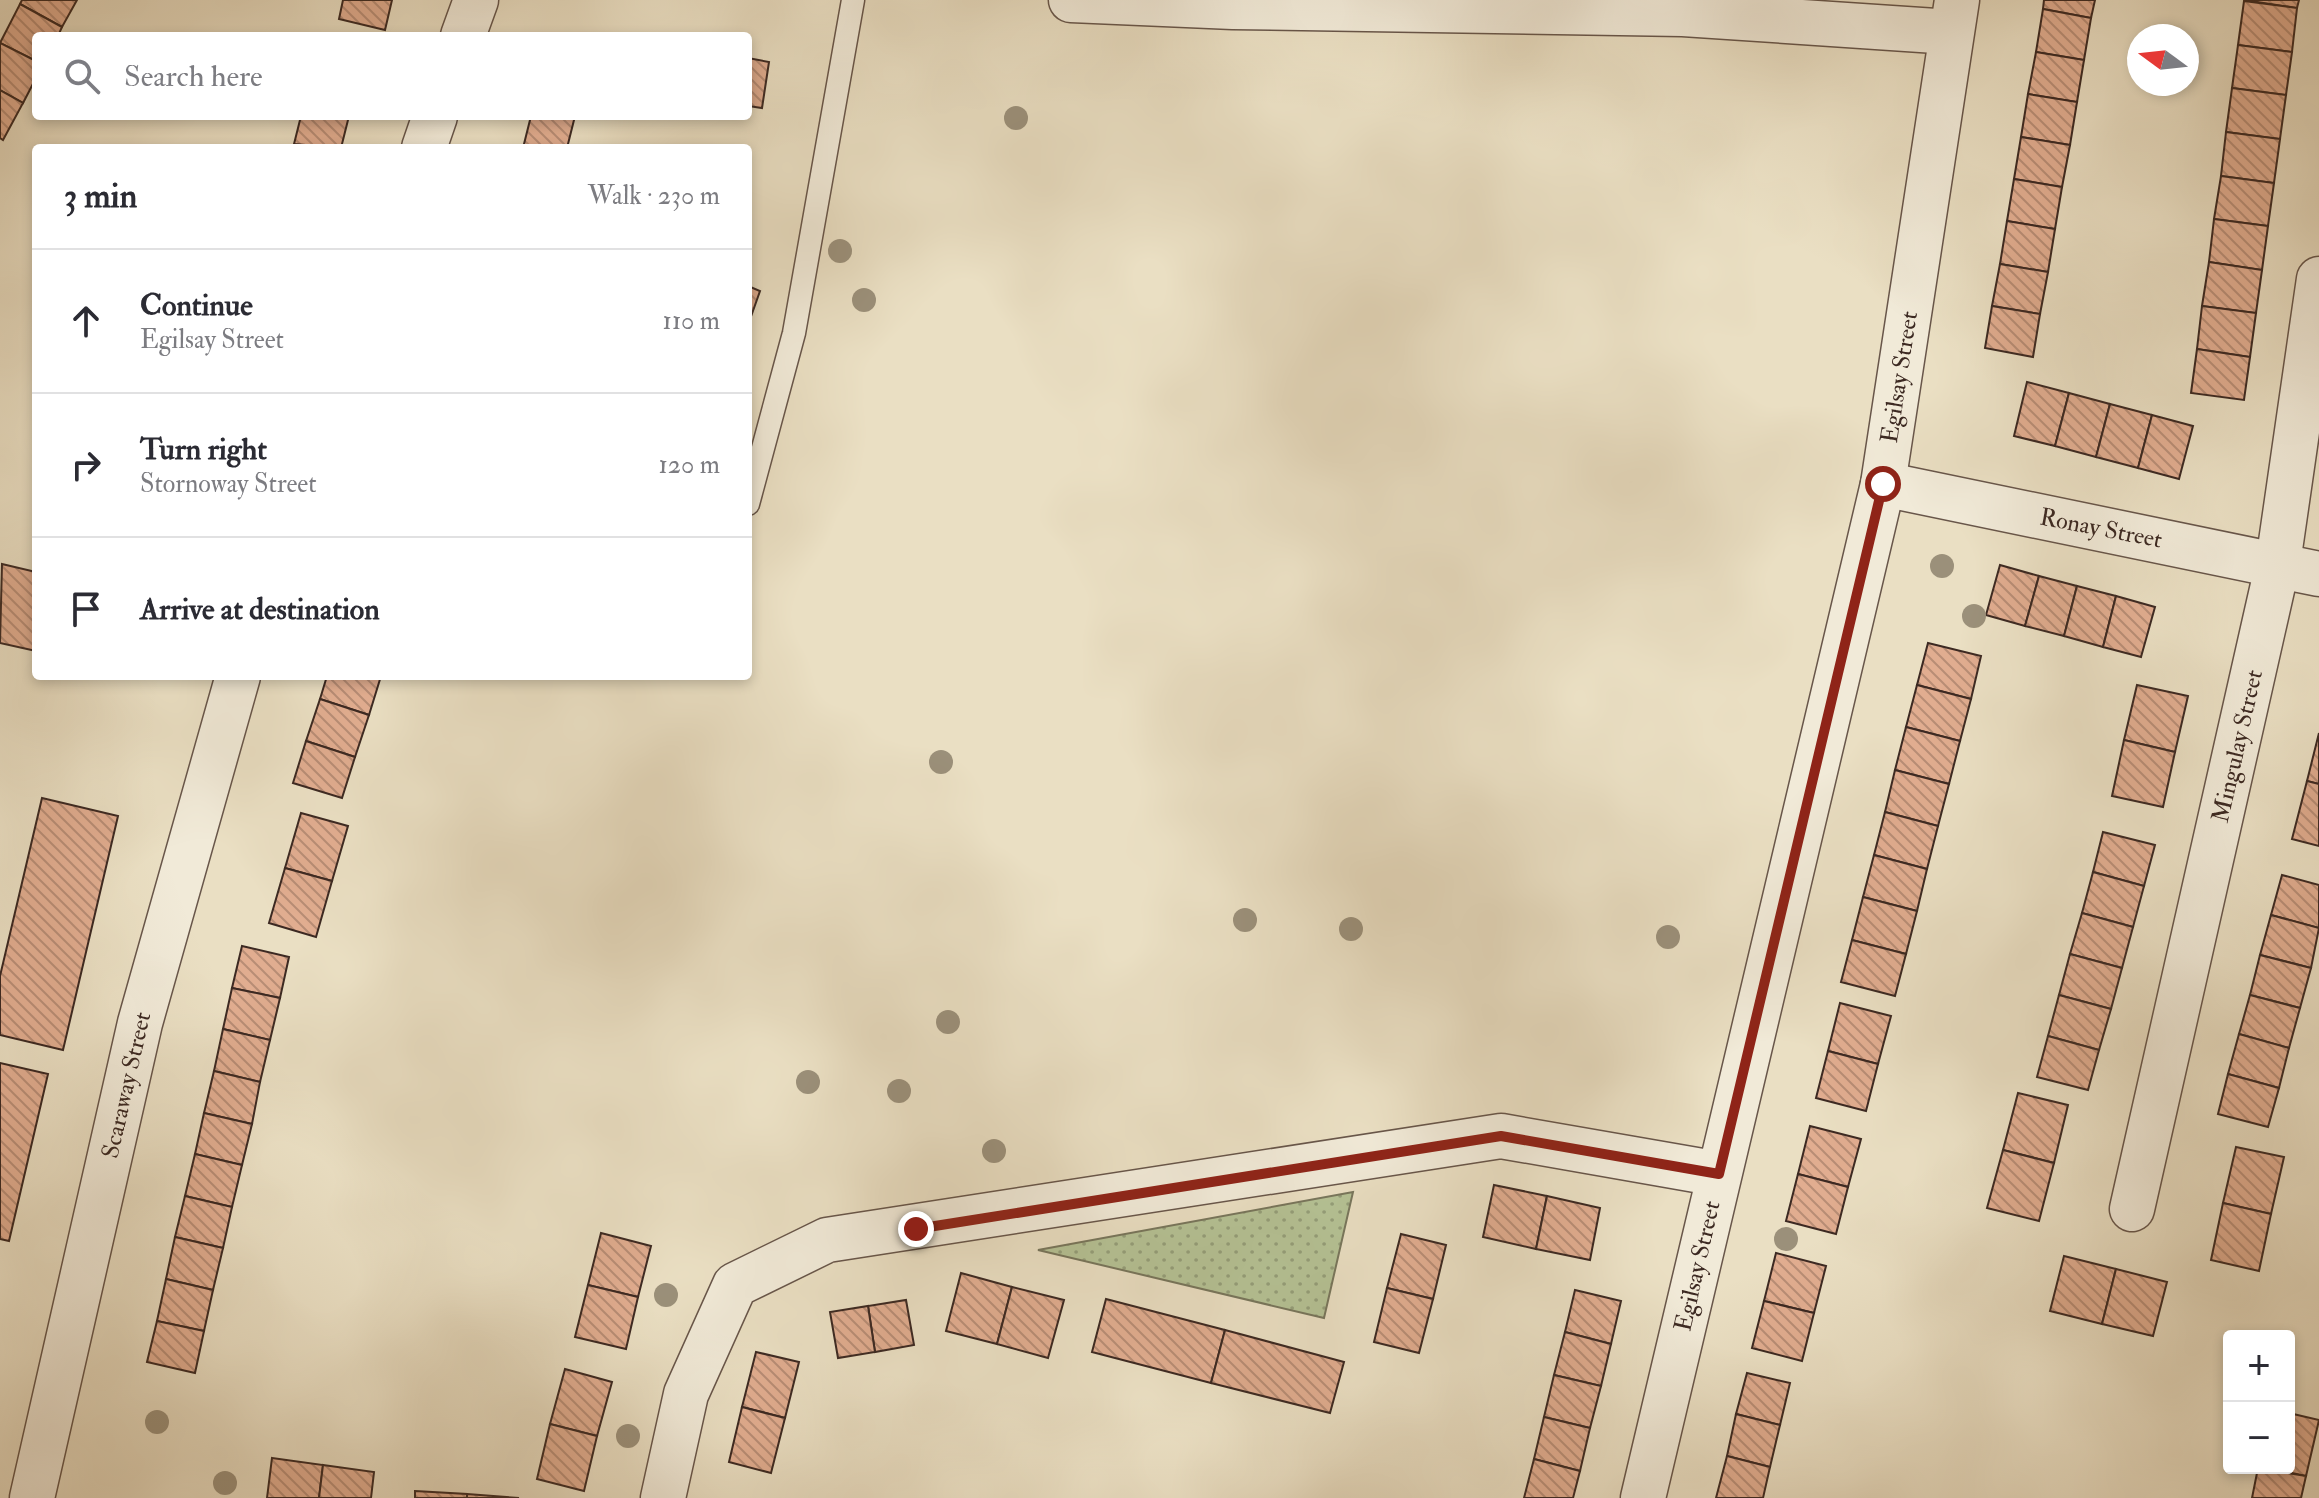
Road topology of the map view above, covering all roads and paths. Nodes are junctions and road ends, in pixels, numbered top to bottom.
1 (476, 0) edge
2 (853, 0) edge
3 (1071, 0) edge
4 (1954, 16) edge
5 (464, 32) edge
6 (434, 120) edge
7 (425, 144) edge
8 (2319, 279) edge
9 (1883, 484) junction
10 (752, 489) edge
11 (2299, 568) edge
12 (237, 680) edge
13 (1719, 1174) junction
14 (2132, 1209) dead end
15 (21, 1493) edge
16 (663, 1498) edge
17 (1643, 1498) edge

1 - 5 street
2 - 10 lane
3 - 4 street
4 - 9 street, Egilsay Street
6 - 7 street
8 - 11 street, Mingulay Street
9 - 11 street, Ronay Street
9 - 13 street, Egilsay Street
11 - 14 street, Mingulay Street
12 - 15 street, Scaraway Street
13 - 16 street
13 - 17 street, Egilsay Street

